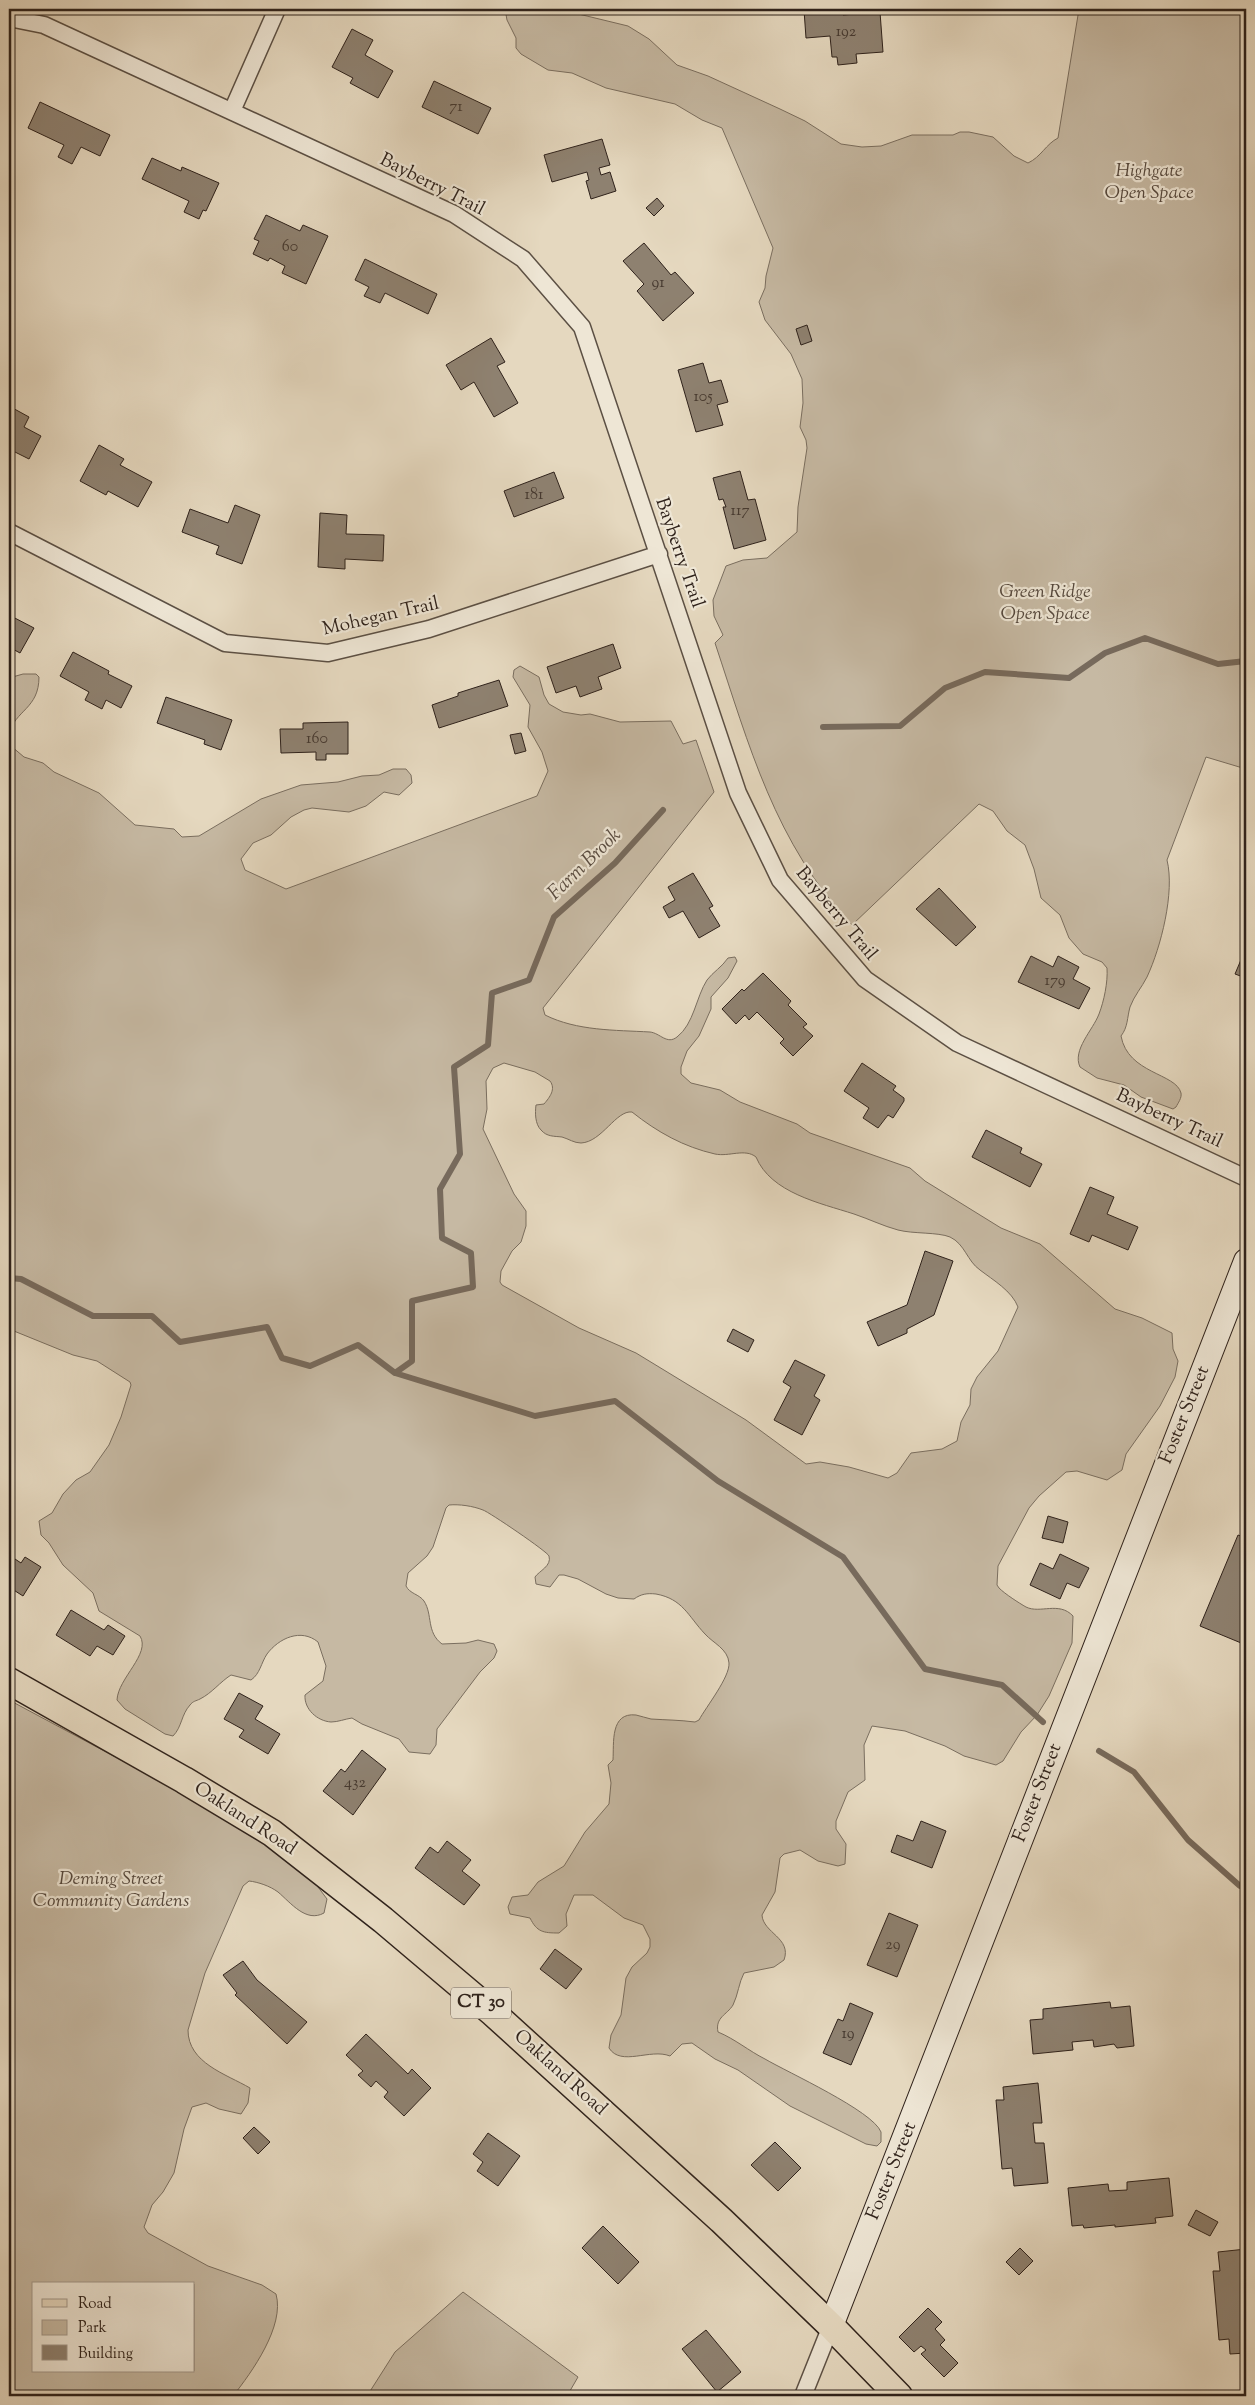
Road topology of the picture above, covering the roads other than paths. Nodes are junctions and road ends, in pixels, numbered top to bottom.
1 (277, 9) edge
2 (9, 18) edge
3 (232, 111) junction
4 (9, 532) edge
5 (659, 554) junction
6 (1246, 1178) edge
7 (1246, 1261) edge
8 (9, 1681) edge
9 (831, 2326) junction
10 (803, 2396) edge
11 (899, 2396) edge

1 - 3 street
2 - 3 street, Bayberry Trail
3 - 5 street, Bayberry Trail
4 - 5 street, Mohegan Trail
5 - 6 street, Bayberry Trail
7 - 9 street, Foster Street
8 - 9 main road, Oakland Road / CT 30
9 - 10 street
9 - 11 main road, Oakland Road / CT 30

